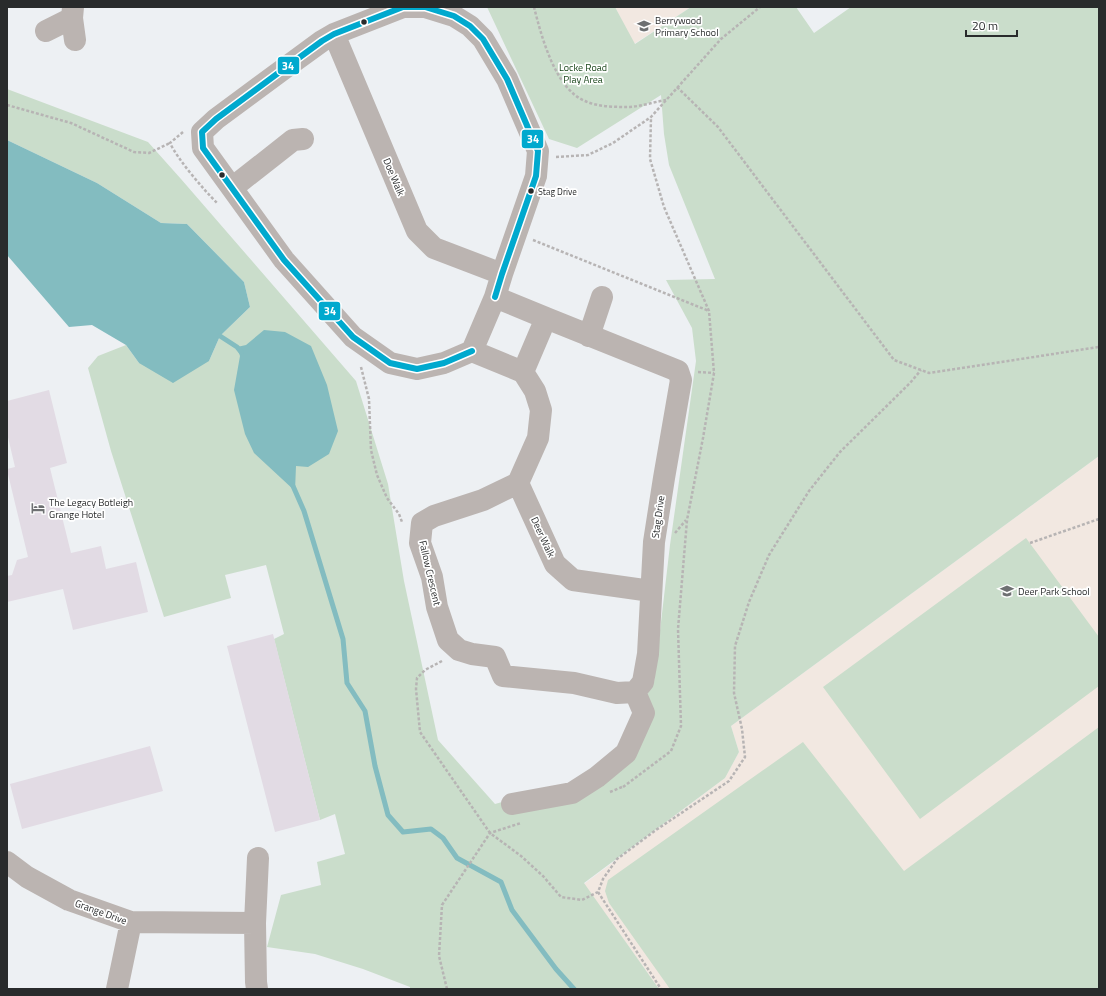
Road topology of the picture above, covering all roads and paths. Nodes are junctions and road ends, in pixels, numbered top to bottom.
1 (534, 7) edge
2 (760, 7) edge
3 (456, 12) edge
4 (72, 13) edge
5 (46, 31) dead end
6 (334, 34) junction
7 (75, 40) dead end
8 (677, 87) junction
9 (666, 100) junction
10 (7, 105) edge
11 (302, 139) dead end
12 (170, 143) dead end
13 (538, 151) junction
14 (232, 188) junction
15 (517, 234) junction
16 (502, 274) junction
17 (495, 297) junction
18 (602, 297) dead end
19 (709, 311) dead end
20 (546, 318) junction
21 (589, 336) junction
22 (1099, 347) edge
23 (472, 351) junction
24 (921, 370) junction
25 (523, 372) junction
26 (518, 483) junction
27 (1099, 519) edge
28 (1030, 543) dead end
29 (651, 591) junction
30 (459, 650) junction
31 (635, 692) junction
32 (512, 804) dead end
33 (490, 833) junction
34 (258, 858) dead end
35 (7, 862) edge
36 (598, 892) junction
37 (131, 922) junction
38 (254, 923) junction
39 (117, 989) edge
40 (258, 989) edge
41 (447, 989) edge
42 (661, 989) edge

1 - 9 path
2 - 8 path
3 - 6 street
3 - 13 street
4 - 5 street
4 - 7 street
6 - 14 street
6 - 16 street, Doe Walk
8 - 9 path
8 - 24 path
9 - 13 path
10 - 12 path
11 - 14 street
13 - 15 street
14 - 23 street
15 - 16 street
15 - 19 path
16 - 17 street
17 - 20 street
17 - 23 street
18 - 21 street
20 - 21 street, Stag Drive
20 - 25 street
21 - 29 street, Stag Drive
22 - 24 path
23 - 25 street
24 - 36 path
25 - 26 street
26 - 29 street, Deer Walk
26 - 30 street, Fallow Crescent
27 - 28 path
29 - 31 street, Stag Drive
30 - 31 street
30 - 33 path
31 - 32 street
33 - 36 path
33 - 41 path
34 - 38 street
35 - 37 street, Grange Drive
36 - 42 path
37 - 38 street, Grange Drive
37 - 39 street
38 - 40 street

